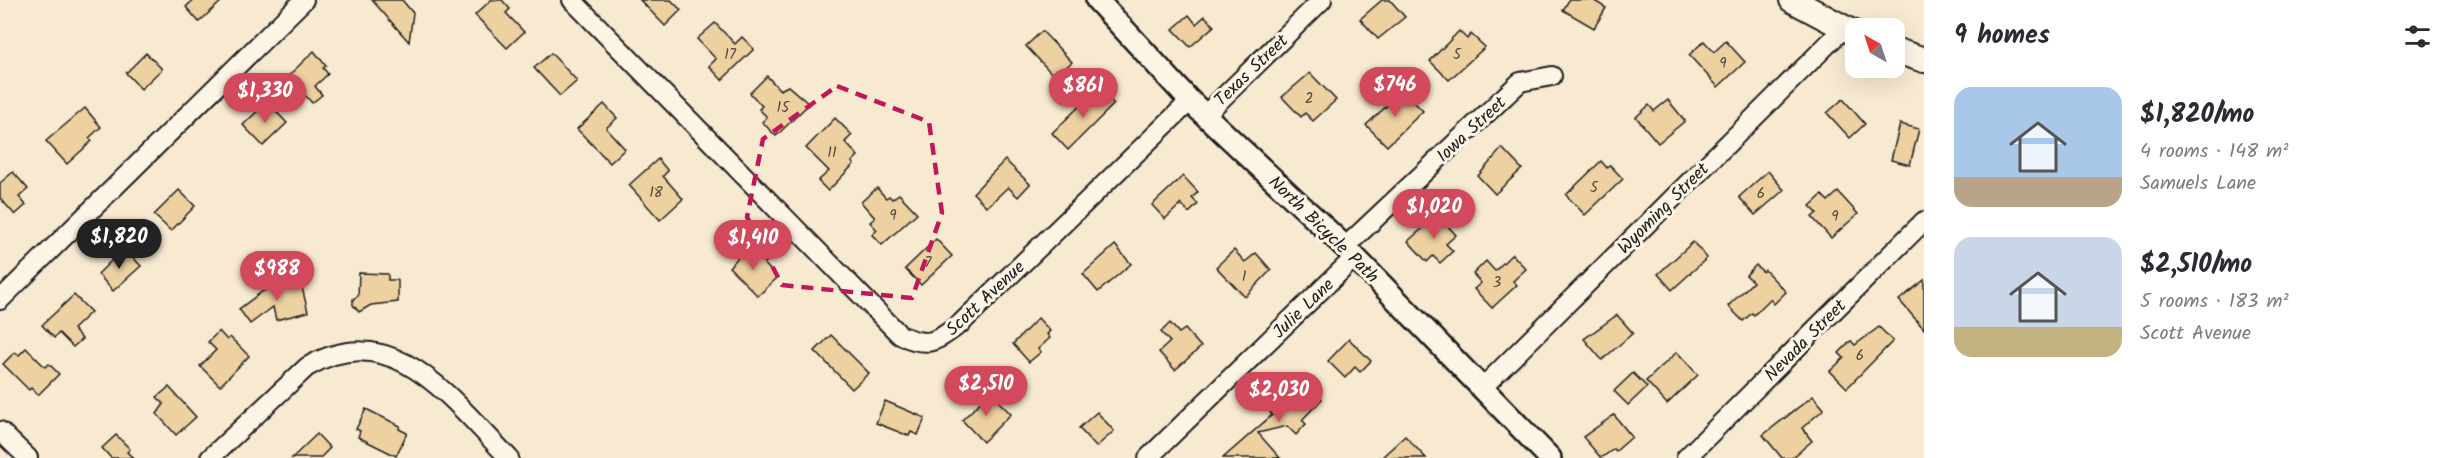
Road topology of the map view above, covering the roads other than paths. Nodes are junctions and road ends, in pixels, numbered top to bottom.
1 (304, 0) edge
2 (572, 0) edge
3 (1097, 0) edge
4 (1322, 0) edge
5 (1792, 0) edge
6 (1845, 28) edge
7 (1845, 36) edge
8 (1905, 54) edge
9 (1924, 60) edge
10 (1552, 76) dead end
11 (1197, 108) junction
12 (1924, 221) edge
13 (1350, 253) junction
14 (0, 300) edge
15 (1482, 388) junction
16 (0, 431) edge
17 (28, 458) edge
18 (210, 458) edge
19 (509, 458) edge
20 (1148, 458) edge
21 (1550, 458) edge
22 (1686, 458) edge

1 - 14 street
2 - 11 street, Scott Avenue
3 - 11 street, North Bicycle Path
4 - 11 street, Texas Street
5 - 6 main road
7 - 15 street, Wyoming Street
8 - 9 main road
10 - 13 street, Iowa Street
11 - 13 street, North Bicycle Path
12 - 22 street, Nevada Street
13 - 15 street, North Bicycle Path
13 - 20 street, Julie Lane
15 - 21 street, North Bicycle Path
16 - 17 street
18 - 19 street

